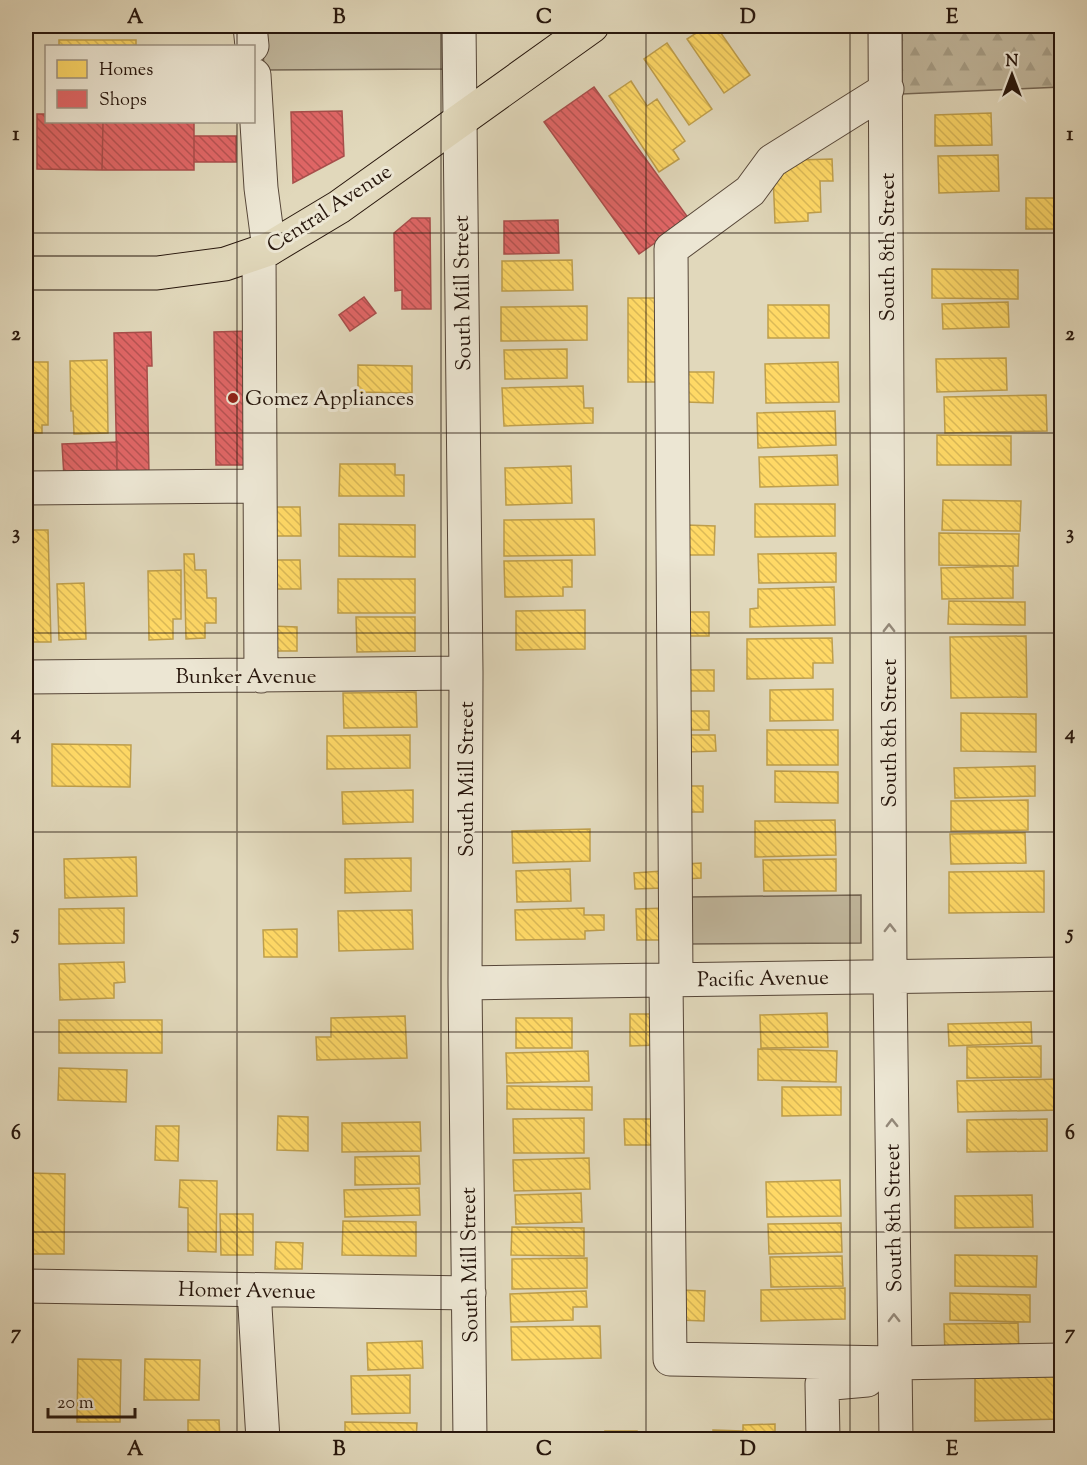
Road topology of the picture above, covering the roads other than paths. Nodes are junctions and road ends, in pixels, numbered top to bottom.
1 (250, 26) edge
2 (459, 26) edge
3 (592, 26) edge
4 (885, 26) edge
5 (252, 45) edge
6 (887, 89) junction
7 (255, 91) edge
8 (459, 119) junction
9 (264, 251) junction
10 (26, 273) edge
11 (260, 486) junction
12 (26, 488) edge
13 (466, 673) junction
14 (261, 676) junction
15 (26, 677) edge
16 (1062, 974) edge
17 (890, 976) junction
18 (671, 980) junction
19 (465, 983) junction
20 (26, 1286) edge
21 (254, 1290) junction
22 (469, 1293) junction
23 (1062, 1360) edge
24 (895, 1370) junction
25 (263, 1440) edge
26 (470, 1440) edge
27 (823, 1440) edge
28 (896, 1440) edge

1 - 5 street
2 - 8 street, South Mill Street
3 - 8 main road, Central Avenue
4 - 6 street, South 8th Street
17 -> 6 street, South 8th Street
6 - 18 street
7 - 9 street
8 - 9 main road, Central Avenue
8 - 13 street, South Mill Street
9 - 10 main road, Central Avenue
9 - 11 street
11 - 12 street
11 - 14 street
13 - 14 street, Bunker Avenue
13 - 19 street, South Mill Street
14 - 15 street, Bunker Avenue
16 - 17 street, Pacific Avenue
17 - 18 street, Pacific Avenue
24 -> 17 street, South 8th Street
18 - 19 street, Pacific Avenue
18 - 24 street
19 - 22 street, South Mill Street
20 - 21 street, Homer Avenue
21 - 22 street, Homer Avenue
21 - 25 street
22 - 26 street, South Mill Street
23 - 24 street
24 - 27 street
24 - 28 street, South 8th Street

